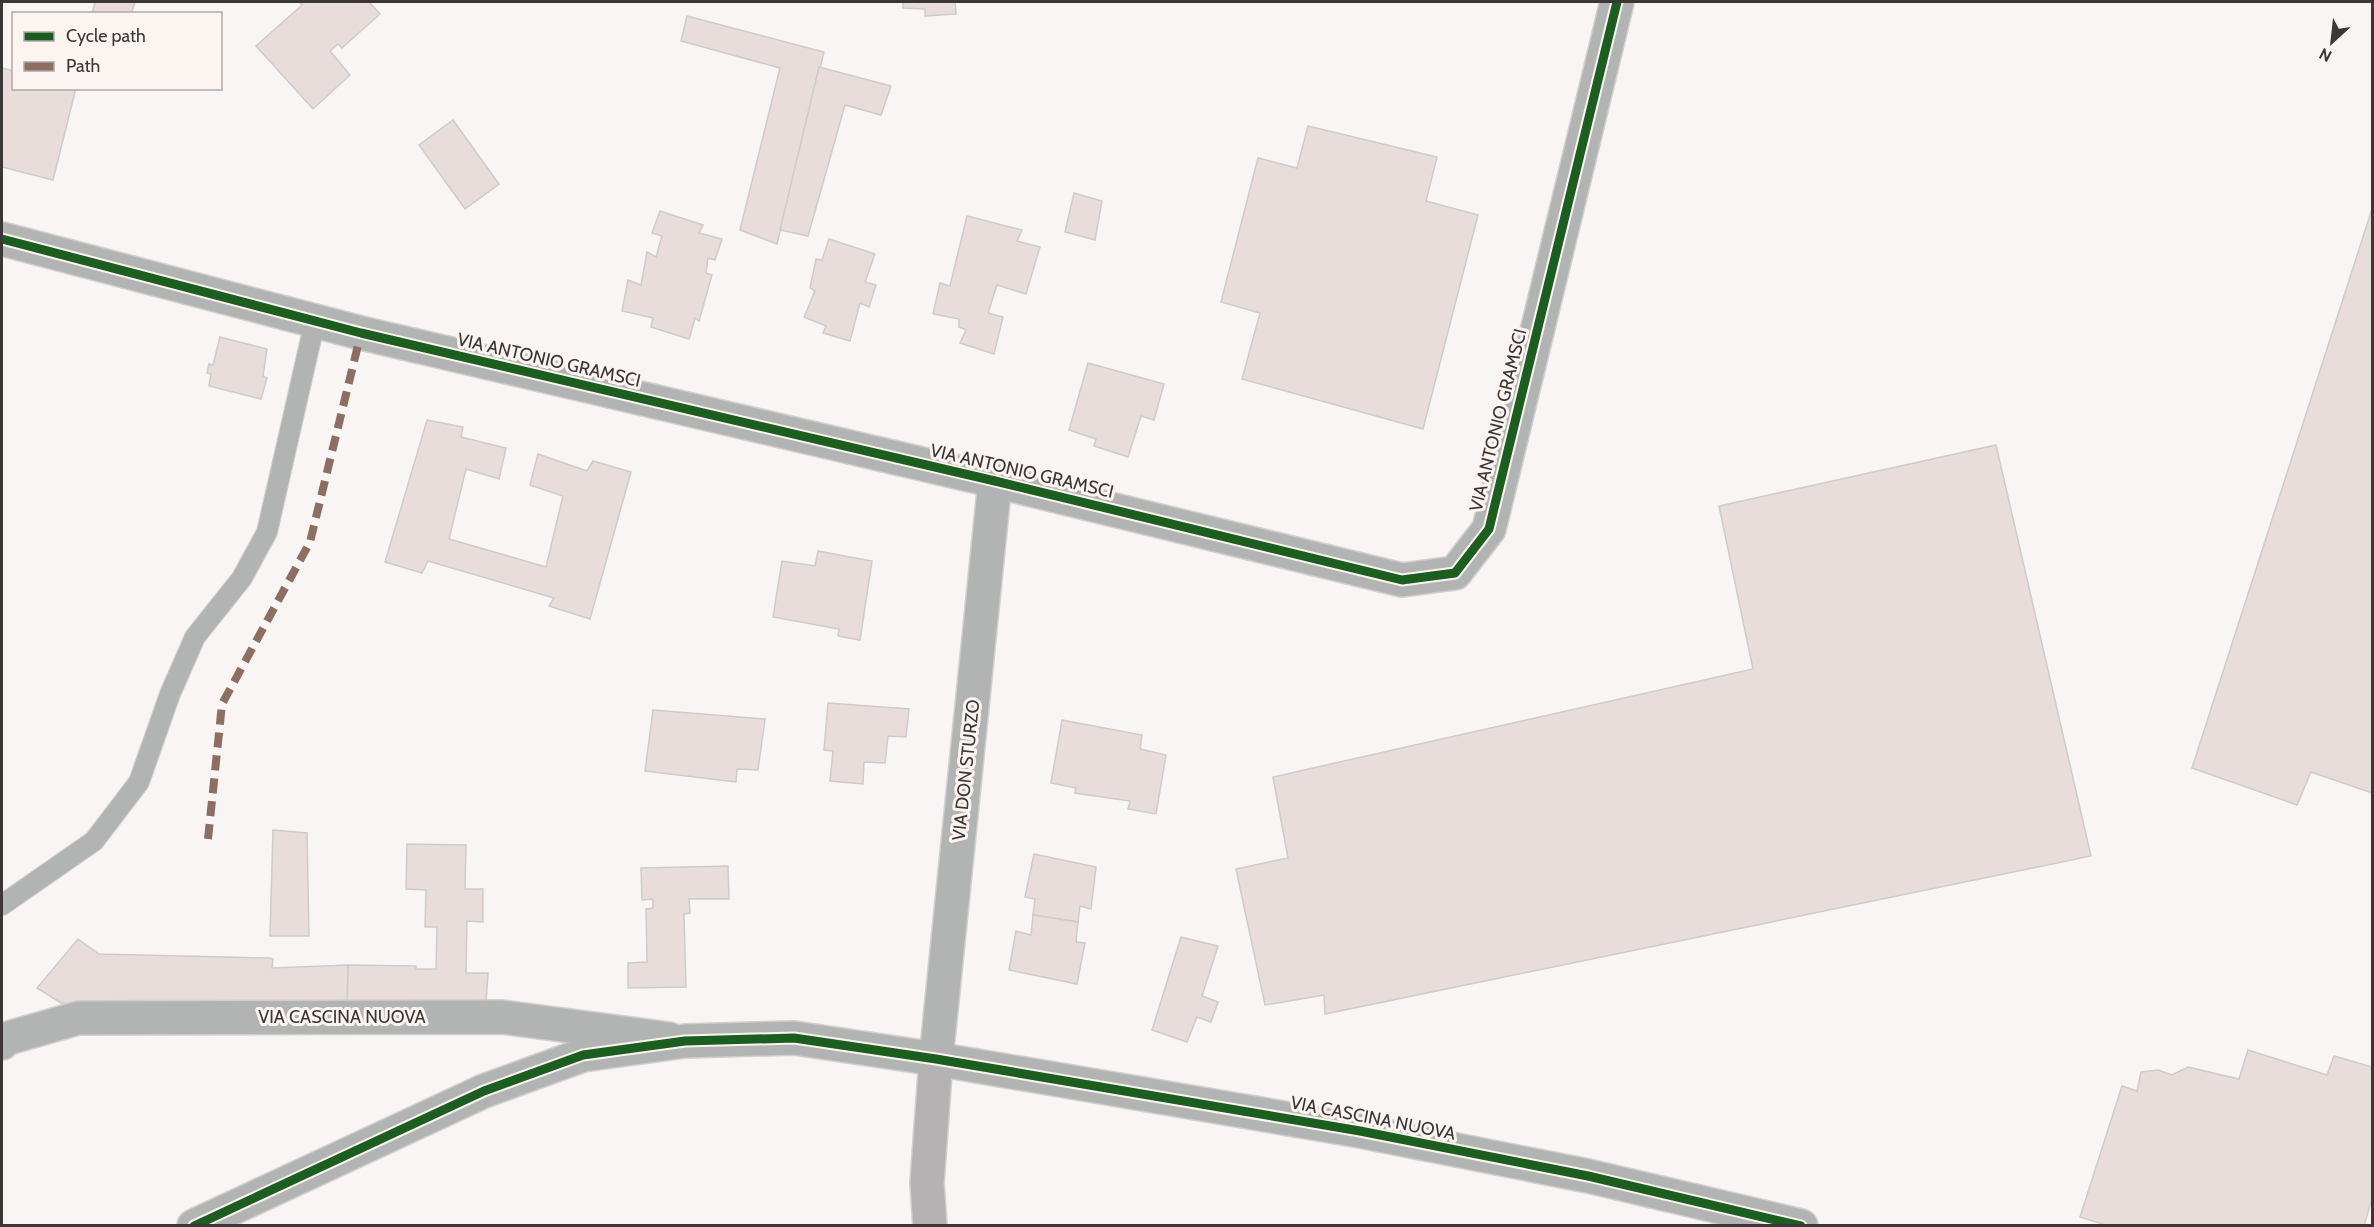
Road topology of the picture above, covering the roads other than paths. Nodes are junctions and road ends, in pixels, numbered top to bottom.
1 (1617, 2) edge
2 (2, 239) edge
3 (315, 321) junction
4 (995, 481) junction
5 (2, 905) edge
6 (684, 1041) junction
7 (2, 1043) edge
8 (936, 1059) junction
9 (927, 1183) junction
10 (194, 1226) edge
11 (916, 1226) edge
12 (930, 1226) edge
13 (1801, 1226) edge

1 - 4 street, VIA ANTONIO GRAMSCI
2 - 3 street, VIA ANTONIO GRAMSCI
3 - 4 street, VIA ANTONIO GRAMSCI
3 - 5 lane
4 - 8 street, VIA DON STURZO
6 - 7 street, VIA CASCINA NUOVA
6 - 8 street, VIA CASCINA NUOVA
6 - 10 street
8 - 9 highway
8 - 13 street, VIA CASCINA NUOVA
9 - 11 highway
9 - 12 highway

